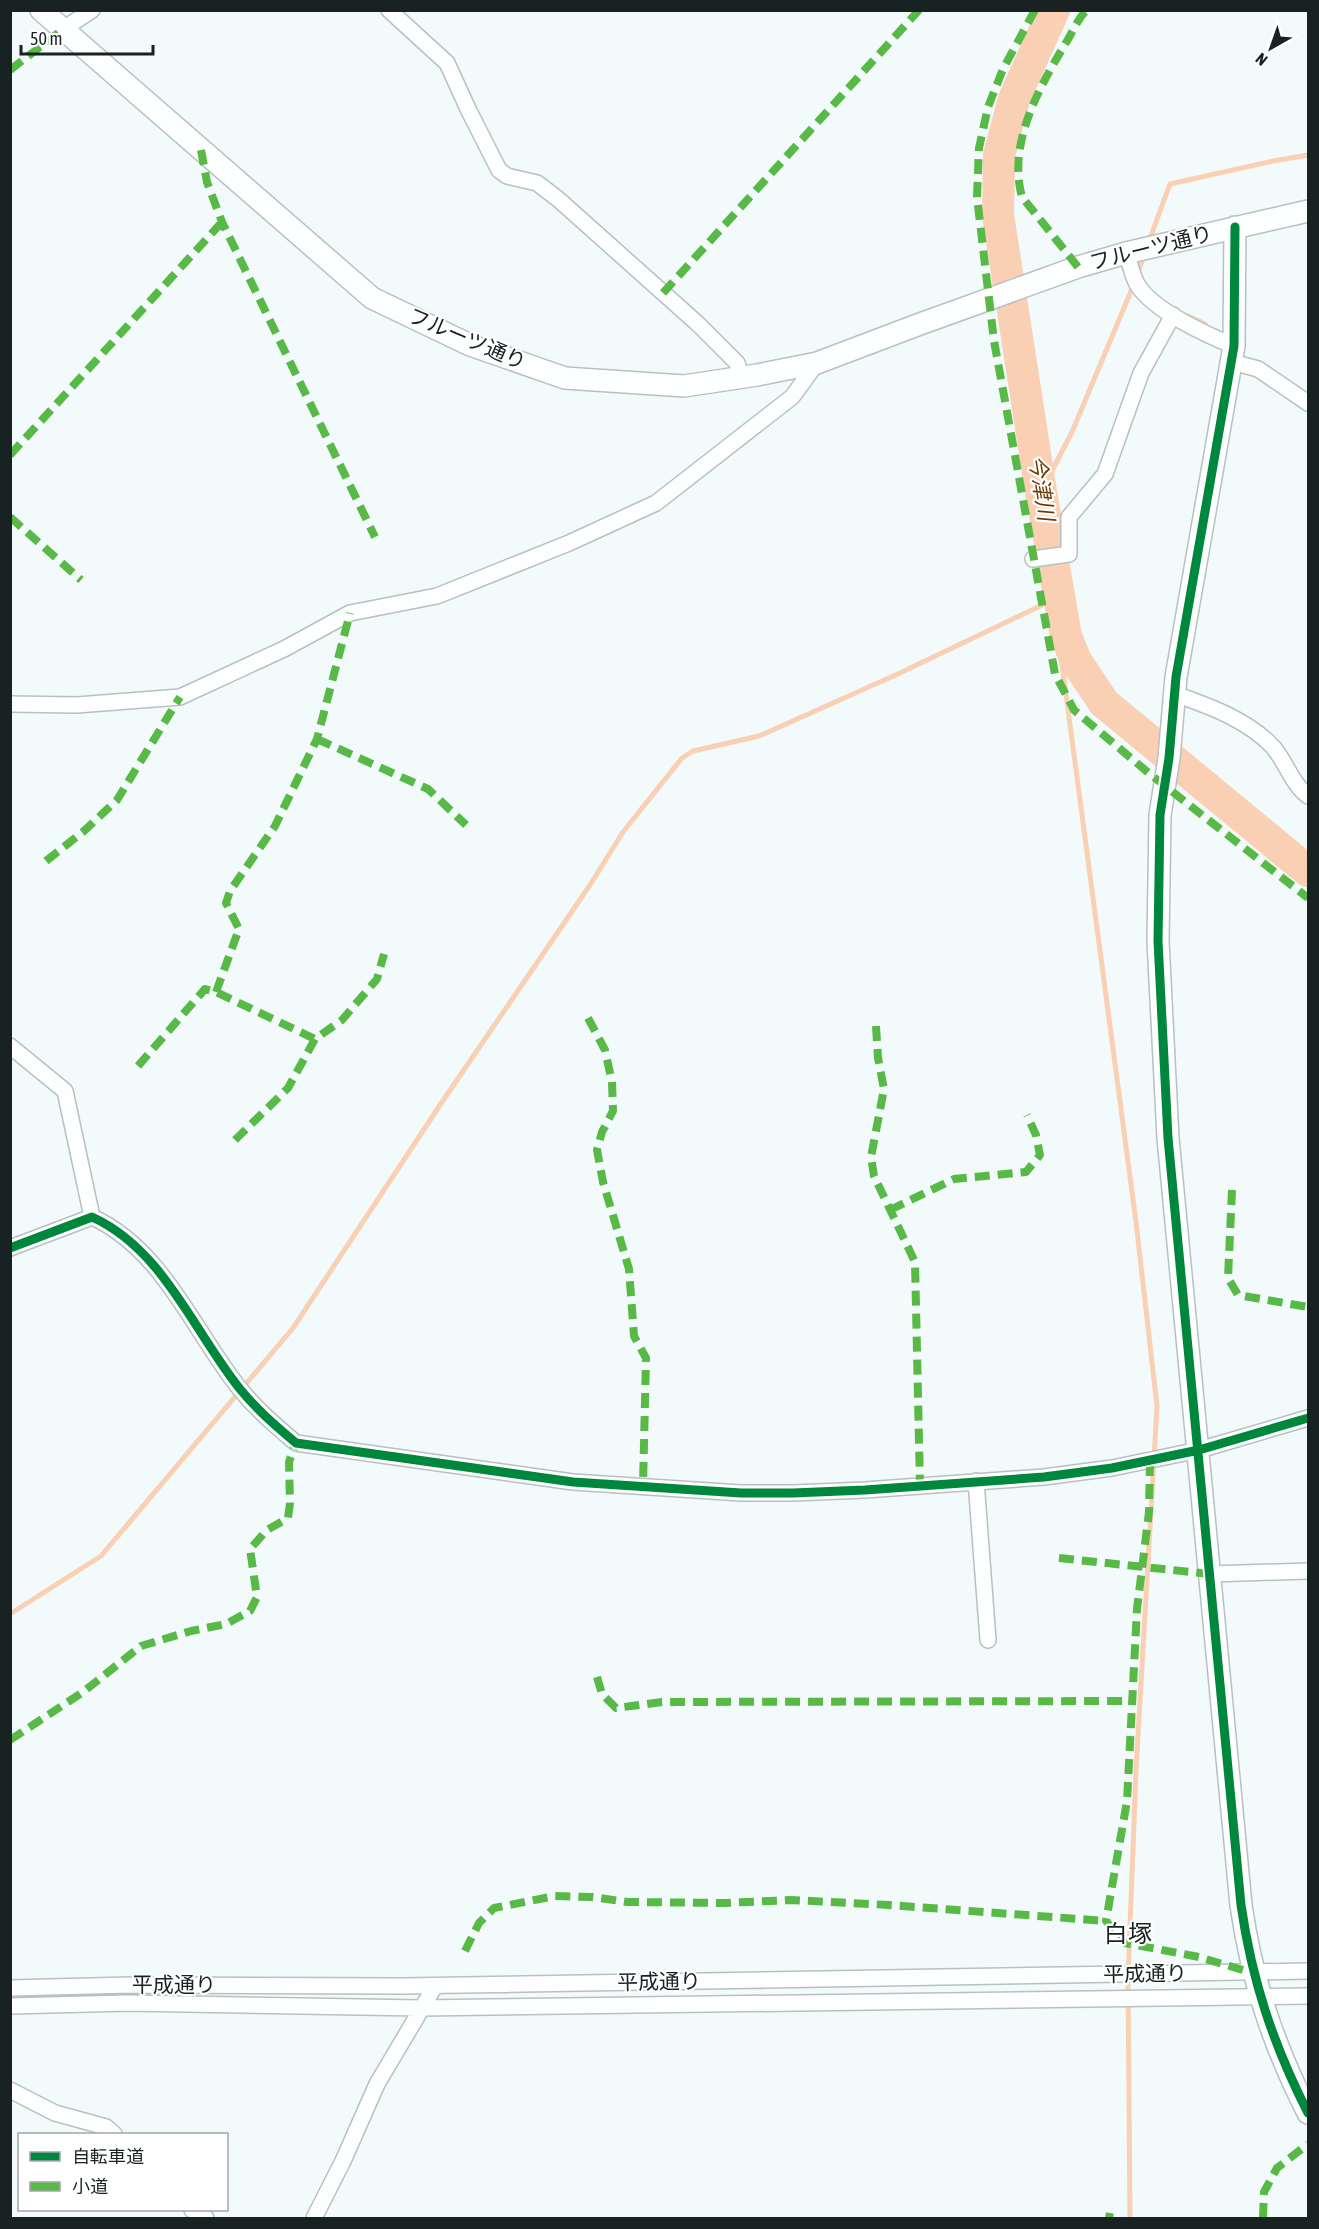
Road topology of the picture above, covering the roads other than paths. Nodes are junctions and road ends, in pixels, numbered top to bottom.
1 (41, 10) edge
2 (92, 10) edge
3 (389, 10) edge
4 (62, 30) junction
5 (1308, 211) edge
6 (1235, 227) junction
7 (1126, 253) junction
8 (1173, 315) junction
9 (1233, 354) junction
10 (817, 363) junction
11 (742, 377) junction
12 (1308, 403) edge
13 (1033, 560) dead end
14 (1175, 695) junction
15 (10, 704) edge
16 (1308, 796) edge
17 (10, 1046) edge
18 (92, 1217) junction
19 (10, 1248) edge
20 (1308, 1418) edge
21 (1199, 1450) junction
22 (976, 1481) junction
23 (1308, 1571) edge
24 (1210, 1574) junction
25 (988, 1640) dead end
26 (1308, 1971) edge
27 (1253, 1973) junction
28 (435, 1986) junction
29 (10, 1988) edge
30 (1308, 1996) edge
31 (1260, 1997) junction
32 (10, 2006) edge
33 (422, 2008) junction
34 (10, 2090) edge
35 (1308, 2113) edge
36 (113, 2133) edge
37 (314, 2218) edge

1 - 4 street, フルーツ通り
2 - 4 street
3 - 11 street
4 - 11 street, フルーツ通り
5 - 6 street, フルーツ通り
6 - 7 street, フルーツ通り
6 - 9 street
7 - 8 street
7 - 10 street, フルーツ通り
8 - 9 street
8 - 13 street
9 - 12 street
9 - 14 street
10 - 11 street, フルーツ通り
10 - 15 street
14 - 16 street
14 - 21 street
17 - 18 street
18 - 19 street
18 - 22 street
20 - 21 street
21 - 22 street
21 - 24 street
22 - 25 street
23 - 24 street
24 - 27 street
26 - 27 street, 平成通り
27 - 28 street, 平成通り
27 - 31 street
28 - 29 street, 平成通り
28 - 33 street
30 - 31 street, 平成通り
31 - 33 street, 平成通り
31 - 35 street
32 - 33 street, 平成通り
33 - 37 street
34 - 36 street

